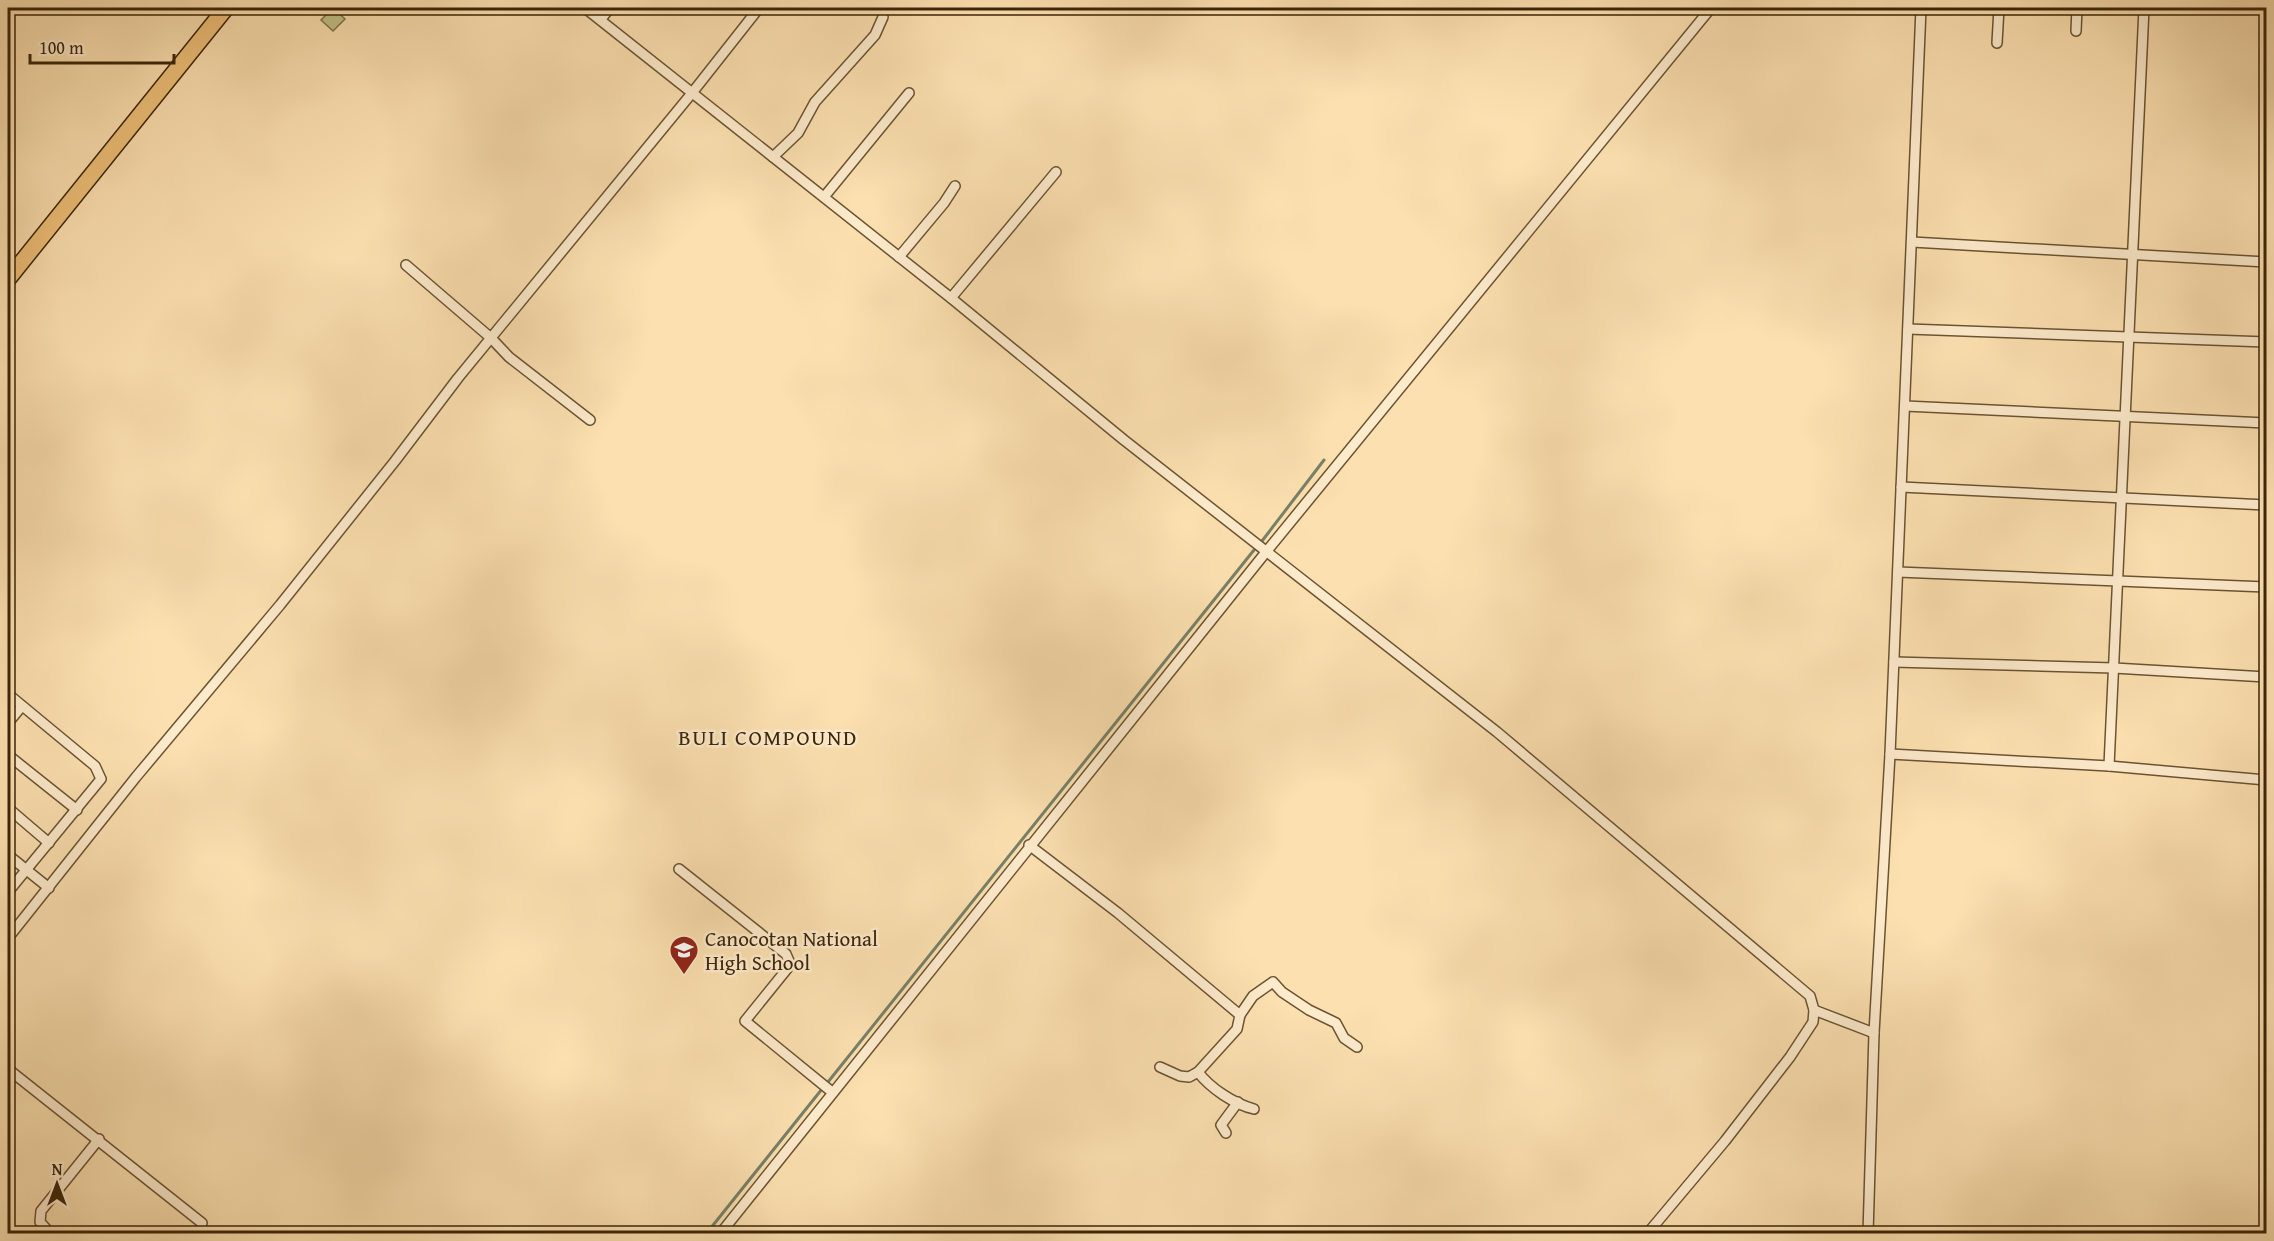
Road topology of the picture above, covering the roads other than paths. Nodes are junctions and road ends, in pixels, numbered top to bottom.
1 (226, 8) edge
2 (585, 8) edge
3 (610, 8) edge
4 (759, 8) edge
5 (1711, 8) edge
6 (1921, 8) edge
7 (1999, 8) edge
8 (2077, 8) edge
9 (2144, 8) edge
10 (882, 17) dead end
11 (601, 20) junction
12 (2076, 31) dead end
13 (1997, 43) dead end
14 (692, 93) junction
15 (909, 93) dead end
16 (773, 157) junction
17 (1056, 172) dead end
18 (955, 186) dead end
19 (824, 197) junction
20 (1912, 243) junction
21 (2134, 254) junction
22 (899, 257) junction
23 (2266, 261) edge
24 (406, 265) dead end
25 (8, 279) edge
26 (951, 298) junction
27 (1908, 329) junction
28 (2130, 337) junction
29 (491, 338) junction
30 (2266, 342) edge
31 (1905, 406) junction
32 (2126, 418) junction
33 (590, 420) dead end
34 (2266, 423) edge
35 (1901, 487) junction
36 (2122, 500) junction
37 (2266, 505) edge
38 (1266, 552) junction
39 (1898, 572) junction
40 (2118, 583) junction
41 (2266, 587) edge
42 (1894, 662) junction
43 (2114, 668) junction
44 (2266, 677) edge
45 (8, 694) edge
46 (22, 706) junction
47 (8, 723) edge
48 (1890, 754) junction
49 (8, 755) edge
50 (2109, 766) junction
51 (2266, 780) edge
52 (8, 808) edge
53 (77, 810) junction
54 (49, 843) junction
55 (1029, 846) junction
56 (8, 855) edge
57 (679, 869) dead end
58 (26, 870) junction
59 (49, 888) junction
60 (8, 892) edge
61 (8, 938) edge
62 (1814, 1010) junction
63 (1240, 1015) junction
64 (1874, 1034) junction
65 (1357, 1047) dead end
66 (1160, 1067) dead end
67 (8, 1069) edge
68 (1198, 1072) junction
69 (832, 1092) junction
70 (1238, 1101) junction
71 (1254, 1109) dead end
72 (1226, 1132) dead end
73 (99, 1139) junction
74 (202, 1223) dead end
75 (51, 1233) edge
76 (720, 1233) edge
77 (1647, 1233) edge
78 (1868, 1233) edge

1 - 25 highway
2 - 11 street
3 - 11 street
4 - 14 street
5 - 38 street
6 - 20 street
7 - 13 street
8 - 12 street
9 - 21 street
10 - 16 street
11 - 14 street
14 - 16 street
14 - 29 street
15 - 19 street
16 - 19 street
17 - 26 street
18 - 22 street
19 - 22 street
20 - 21 street
20 - 27 street
21 - 23 street
21 - 28 street
22 - 26 street
24 - 29 street
26 - 38 street
27 - 28 street
27 - 31 street
28 - 30 street
28 - 32 street
29 - 33 street
29 - 59 street
31 - 32 street
31 - 35 street
32 - 34 street
32 - 36 street
35 - 36 street
35 - 39 street
36 - 37 street
36 - 40 street
38 - 55 street
38 - 62 street
39 - 40 street
39 - 42 street
40 - 41 street
40 - 43 street
42 - 43 street
42 - 48 street
43 - 44 street
43 - 50 street
45 - 46 street
46 - 47 street
46 - 53 street
48 - 50 street
48 - 64 street
49 - 53 street
50 - 51 street
52 - 54 street
53 - 54 street
54 - 58 street
55 - 63 street
55 - 69 street
56 - 58 street
57 - 69 street
58 - 59 street
58 - 60 street
59 - 61 street
62 - 64 street
62 - 77 street
63 - 65 street
63 - 68 street
64 - 78 street
66 - 68 street
67 - 73 street
68 - 70 street
69 - 76 street
70 - 71 street
70 - 72 street
73 - 74 street
73 - 75 street

